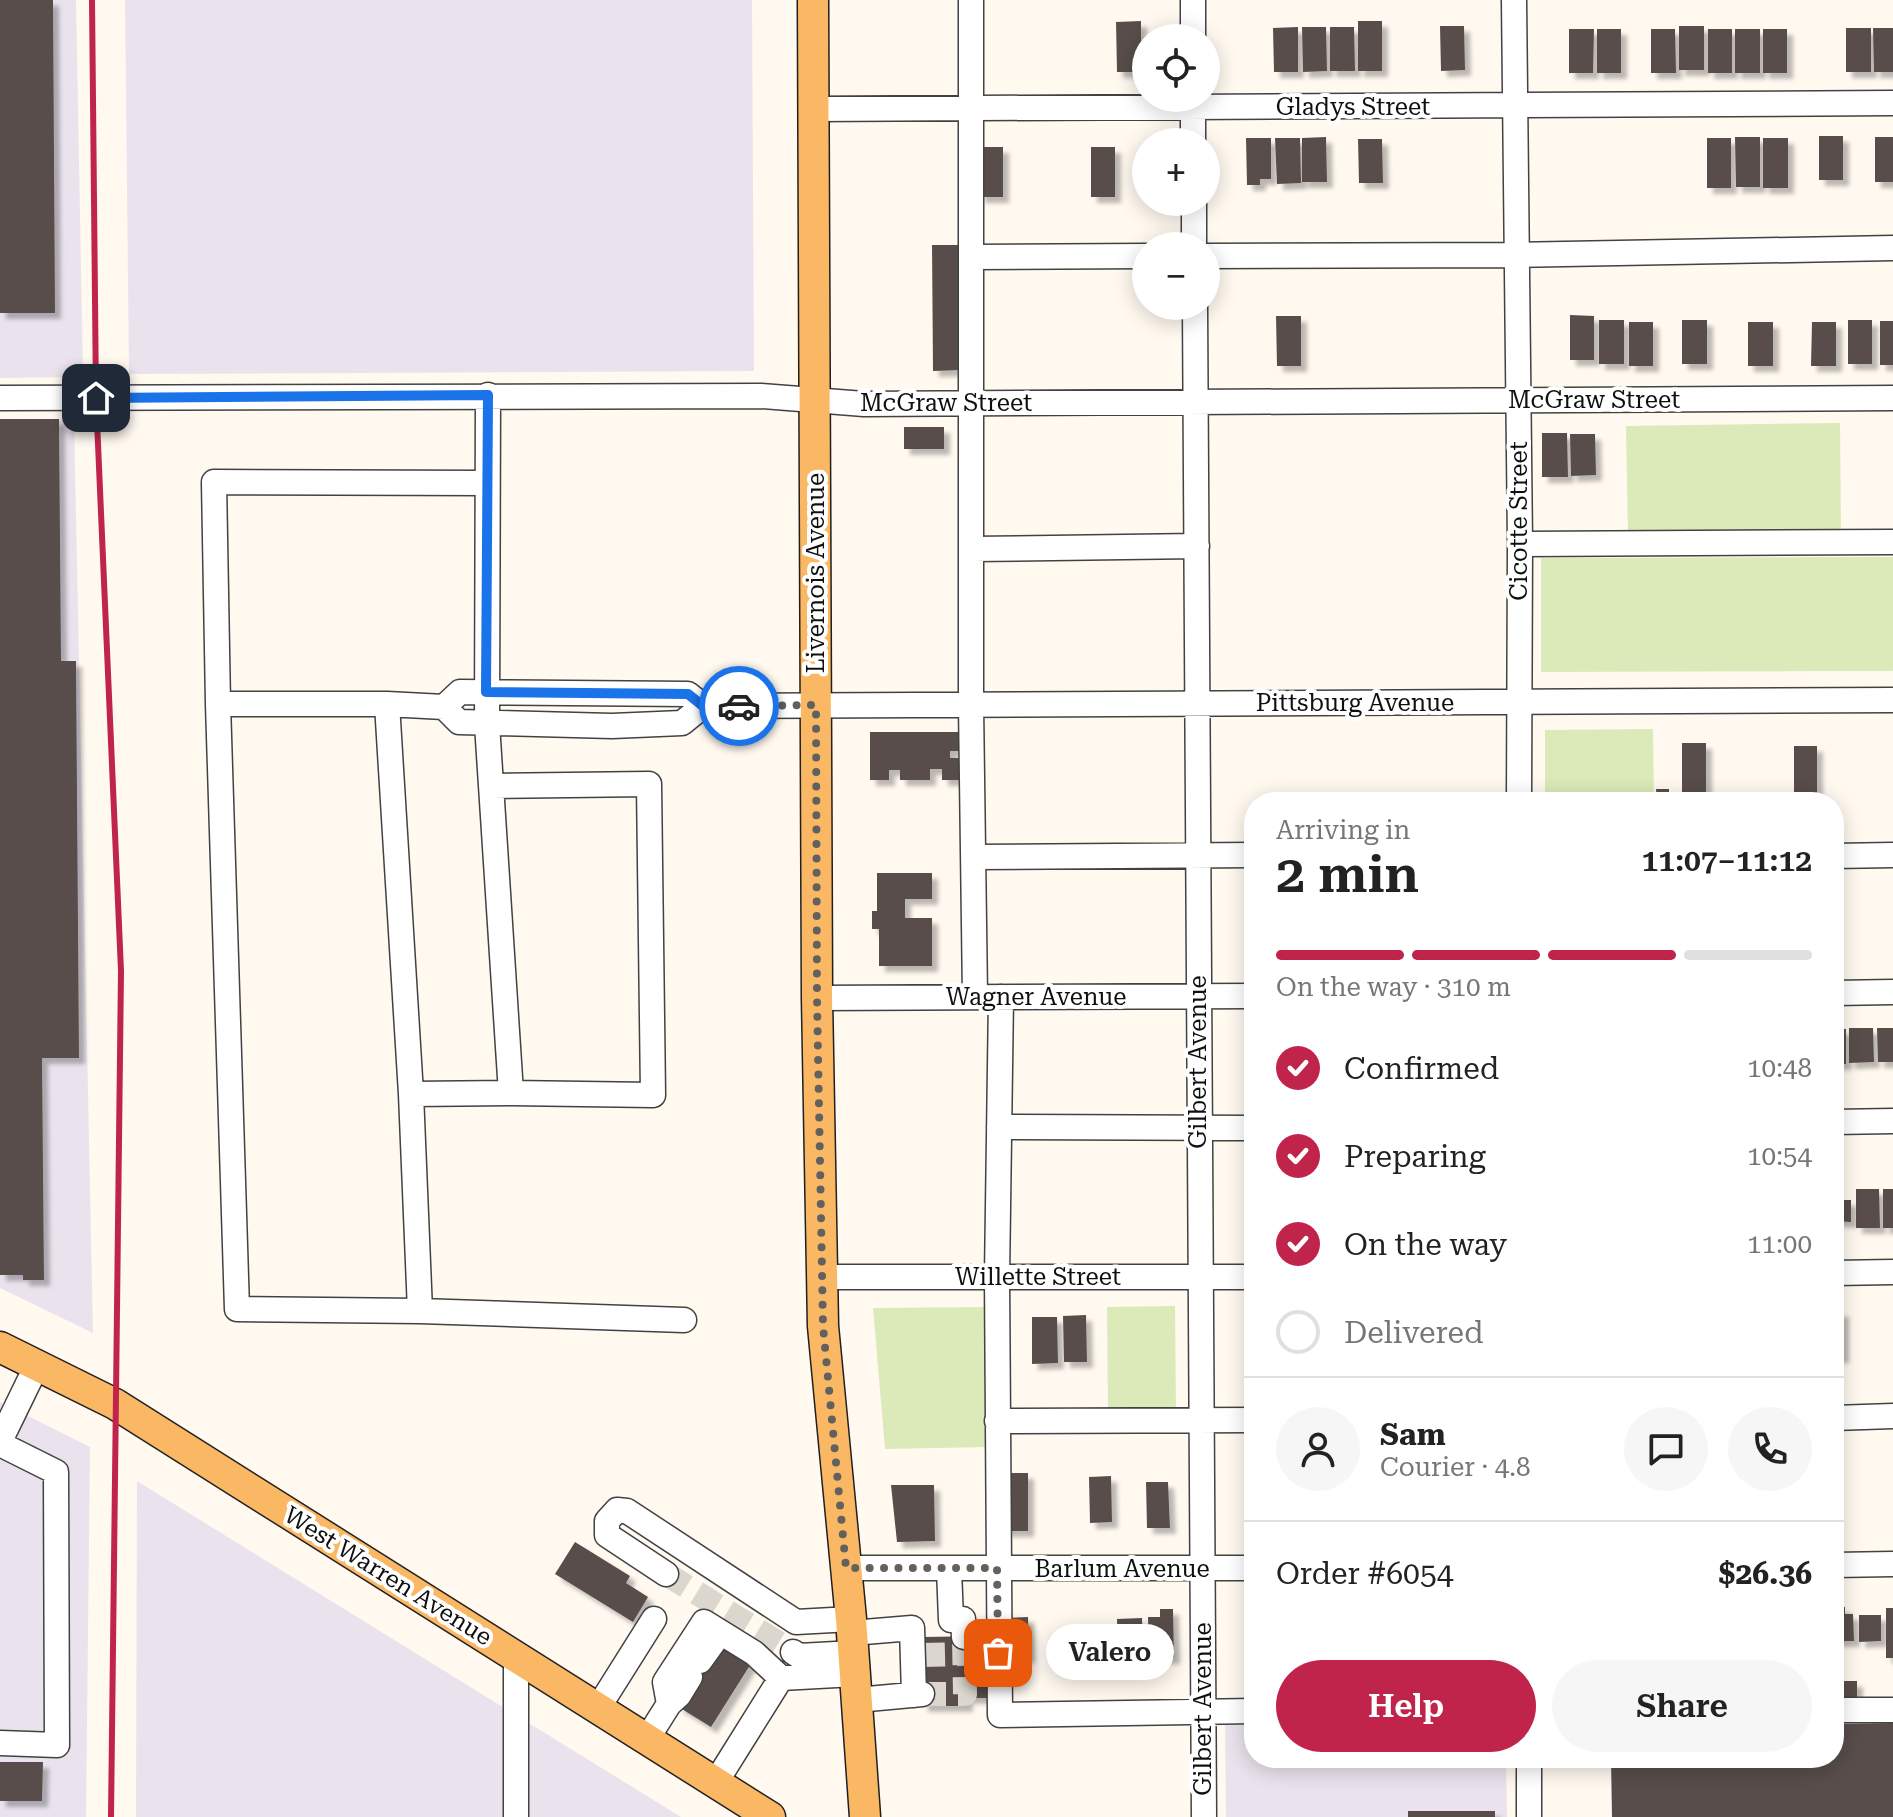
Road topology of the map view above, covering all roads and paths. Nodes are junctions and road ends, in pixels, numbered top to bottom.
1 (813, 0) edge
2 (971, 0) edge
3 (1193, 0) edge
4 (1514, 0) edge
5 (1193, 24) edge
6 (1220, 103) edge
7 (1893, 103) edge
8 (1132, 105) edge
9 (1515, 106) junction
10 (814, 109) junction
11 (971, 109) junction
12 (1893, 248) edge
13 (1517, 255) junction
14 (1132, 256) edge
15 (1220, 256) edge
16 (971, 257) junction
17 (1195, 320) edge
18 (488, 395) junction
19 (0, 398) edge
20 (1893, 398) edge
21 (815, 399) junction
22 (1518, 400) junction
23 (1196, 403) junction
24 (971, 404) junction
25 (487, 483) junction
26 (1893, 542) edge
27 (1520, 544) junction
28 (1197, 546) junction
29 (972, 549) junction
30 (486, 692) junction
31 (1893, 700) edge
32 (1519, 702) junction
33 (218, 704) junction
34 (387, 704) junction
35 (1197, 704) junction
36 (816, 705) junction
37 (971, 705) junction
38 (703, 706) junction
39 (444, 707) junction
40 (487, 724) junction
41 (491, 786) junction
42 (1519, 792) edge
43 (1197, 855) junction
44 (1244, 855) edge
45 (1893, 855) edge
46 (1844, 856) edge
47 (974, 857) junction
48 (1893, 992) edge
49 (1844, 993) edge
50 (1198, 996) junction
51 (1244, 996) edge
52 (975, 997) junction
53 (1001, 997) junction
54 (817, 998) junction
55 (511, 1093) junction
56 (411, 1094) junction
57 (1893, 1121) edge
58 (1844, 1122) edge
59 (999, 1127) junction
60 (1244, 1128) edge
61 (1199, 1129) junction
62 (1893, 1272) edge
63 (1844, 1273) edge
64 (822, 1277) junction
65 (997, 1277) junction
66 (1200, 1277) junction
67 (1244, 1277) edge
68 (420, 1311) junction
69 (684, 1320) dead end
70 (0, 1347) edge
71 (37, 1365) junction
72 (1893, 1416) edge
73 (1844, 1418) edge
74 (1244, 1420) edge
75 (997, 1421) junction
76 (1201, 1421) junction
77 (0, 1443) edge
78 (1893, 1564) edge
79 (1844, 1565) edge
80 (846, 1568) junction
81 (997, 1568) junction
82 (1244, 1568) edge
83 (949, 1569) junction
84 (1203, 1569) junction
85 (666, 1574) tunnel mouth
86 (654, 1619) dead end
87 (912, 1628) junction
88 (725, 1635) junction
89 (793, 1652) tunnel mouth
90 (854, 1656) junction
91 (516, 1657) junction
92 (781, 1678) junction
93 (669, 1704) junction
94 (598, 1708) junction
95 (1844, 1710) edge
96 (1893, 1710) edge
97 (1203, 1711) junction
98 (1244, 1711) edge
99 (647, 1739) junction
100 (0, 1743) edge
101 (1529, 1768) edge
102 (716, 1782) junction
103 (516, 1817) edge
104 (770, 1817) edge
105 (865, 1817) edge
106 (1204, 1817) edge
107 (1529, 1817) edge

1 - 10 main road, Livernois Avenue
2 - 11 street
3 - 5 street
4 - 9 street, Cicotte Street
6 - 9 street, Gladys Street
7 - 9 street, Gladys Street
8 - 11 street, Gladys Street
9 - 13 street, Cicotte Street
10 - 11 street, Gladys Street
10 - 21 main road, Livernois Avenue
11 - 16 street
12 - 13 street
13 - 15 street
13 - 22 street, Cicotte Street
14 - 16 street
16 - 24 street
17 - 23 street, Gilbert Avenue
18 - 19 street, McGraw Street
18 - 21 street, McGraw Street
18 - 25 street
20 - 22 street, McGraw Street
21 - 24 street, McGraw Street
21 - 36 main road, Livernois Avenue
22 - 23 street, McGraw Street
22 - 27 street, Cicotte Street
23 - 24 street, McGraw Street
23 - 28 street, Gilbert Avenue
24 - 29 street
25 - 30 street
25 - 33 street
26 - 27 street
27 - 32 street, Cicotte Street
28 - 29 street
28 - 35 street, Gilbert Avenue
29 - 37 street
30 - 38 street
30 - 39 street
30 - 40 street
31 - 32 street, Pittsburg Avenue
32 - 35 street, Pittsburg Avenue
32 - 42 street, Cicotte Street
33 - 34 street
33 - 68 street
34 - 39 street
34 - 56 street
35 - 37 street, Pittsburg Avenue
35 - 43 street, Gilbert Avenue
36 - 37 street, Pittsburg Avenue
36 - 38 street, Pittsburg Avenue
36 - 54 main road, Livernois Avenue
37 - 47 street
38 - 40 street
39 - 40 street
40 - 41 street
41 - 55 street
41 - 55 street
43 - 44 street
43 - 47 street
43 - 50 street, Gilbert Avenue
45 - 46 street
47 - 52 street
48 - 49 street
50 - 51 street, Wagner Avenue
50 - 53 street, Wagner Avenue
50 - 61 street, Gilbert Avenue
52 - 53 street, Wagner Avenue
52 - 54 street, Wagner Avenue
53 - 59 street
54 - 64 main road, Livernois Avenue
55 - 56 street
56 - 68 street
57 - 58 street
59 - 61 street
59 - 65 street
60 - 61 street
61 - 66 street, Gilbert Avenue
62 - 63 street
64 - 65 street, Willette Street
64 - 80 main road, Livernois Avenue
65 - 66 street, Willette Street
65 - 75 street
66 - 67 street, Willette Street
66 - 76 street, Gilbert Avenue
68 - 69 street
70 - 71 main road, West Warren Avenue
71 - 77 street
71 - 91 main road, West Warren Avenue
72 - 73 street
74 - 76 street
75 - 76 street
75 - 81 street
76 - 84 street, Gilbert Avenue
77 - 100 street
78 - 79 street
80 - 83 street, Barlum Avenue
80 - 90 main road, Livernois Avenue
81 - 83 street, Barlum Avenue
81 - 84 street, Barlum Avenue
81 - 97 street
82 - 84 street, Barlum Avenue
83 - 87 street
84 - 97 street, Gilbert Avenue
85 - 90 street
86 - 94 street
87 - 90 street
87 - 90 street
88 - 92 street
88 - 93 street
88 - 93 street
89 - 90 street
90 - 92 street
90 - 105 main road, Livernois Avenue
91 - 94 main road, West Warren Avenue
91 - 103 street
92 - 102 street
93 - 99 street
94 - 99 main road, West Warren Avenue
95 - 96 street
97 - 98 street
97 - 106 street, Gilbert Avenue
99 - 102 main road, West Warren Avenue
101 - 107 street
102 - 104 main road, West Warren Avenue

